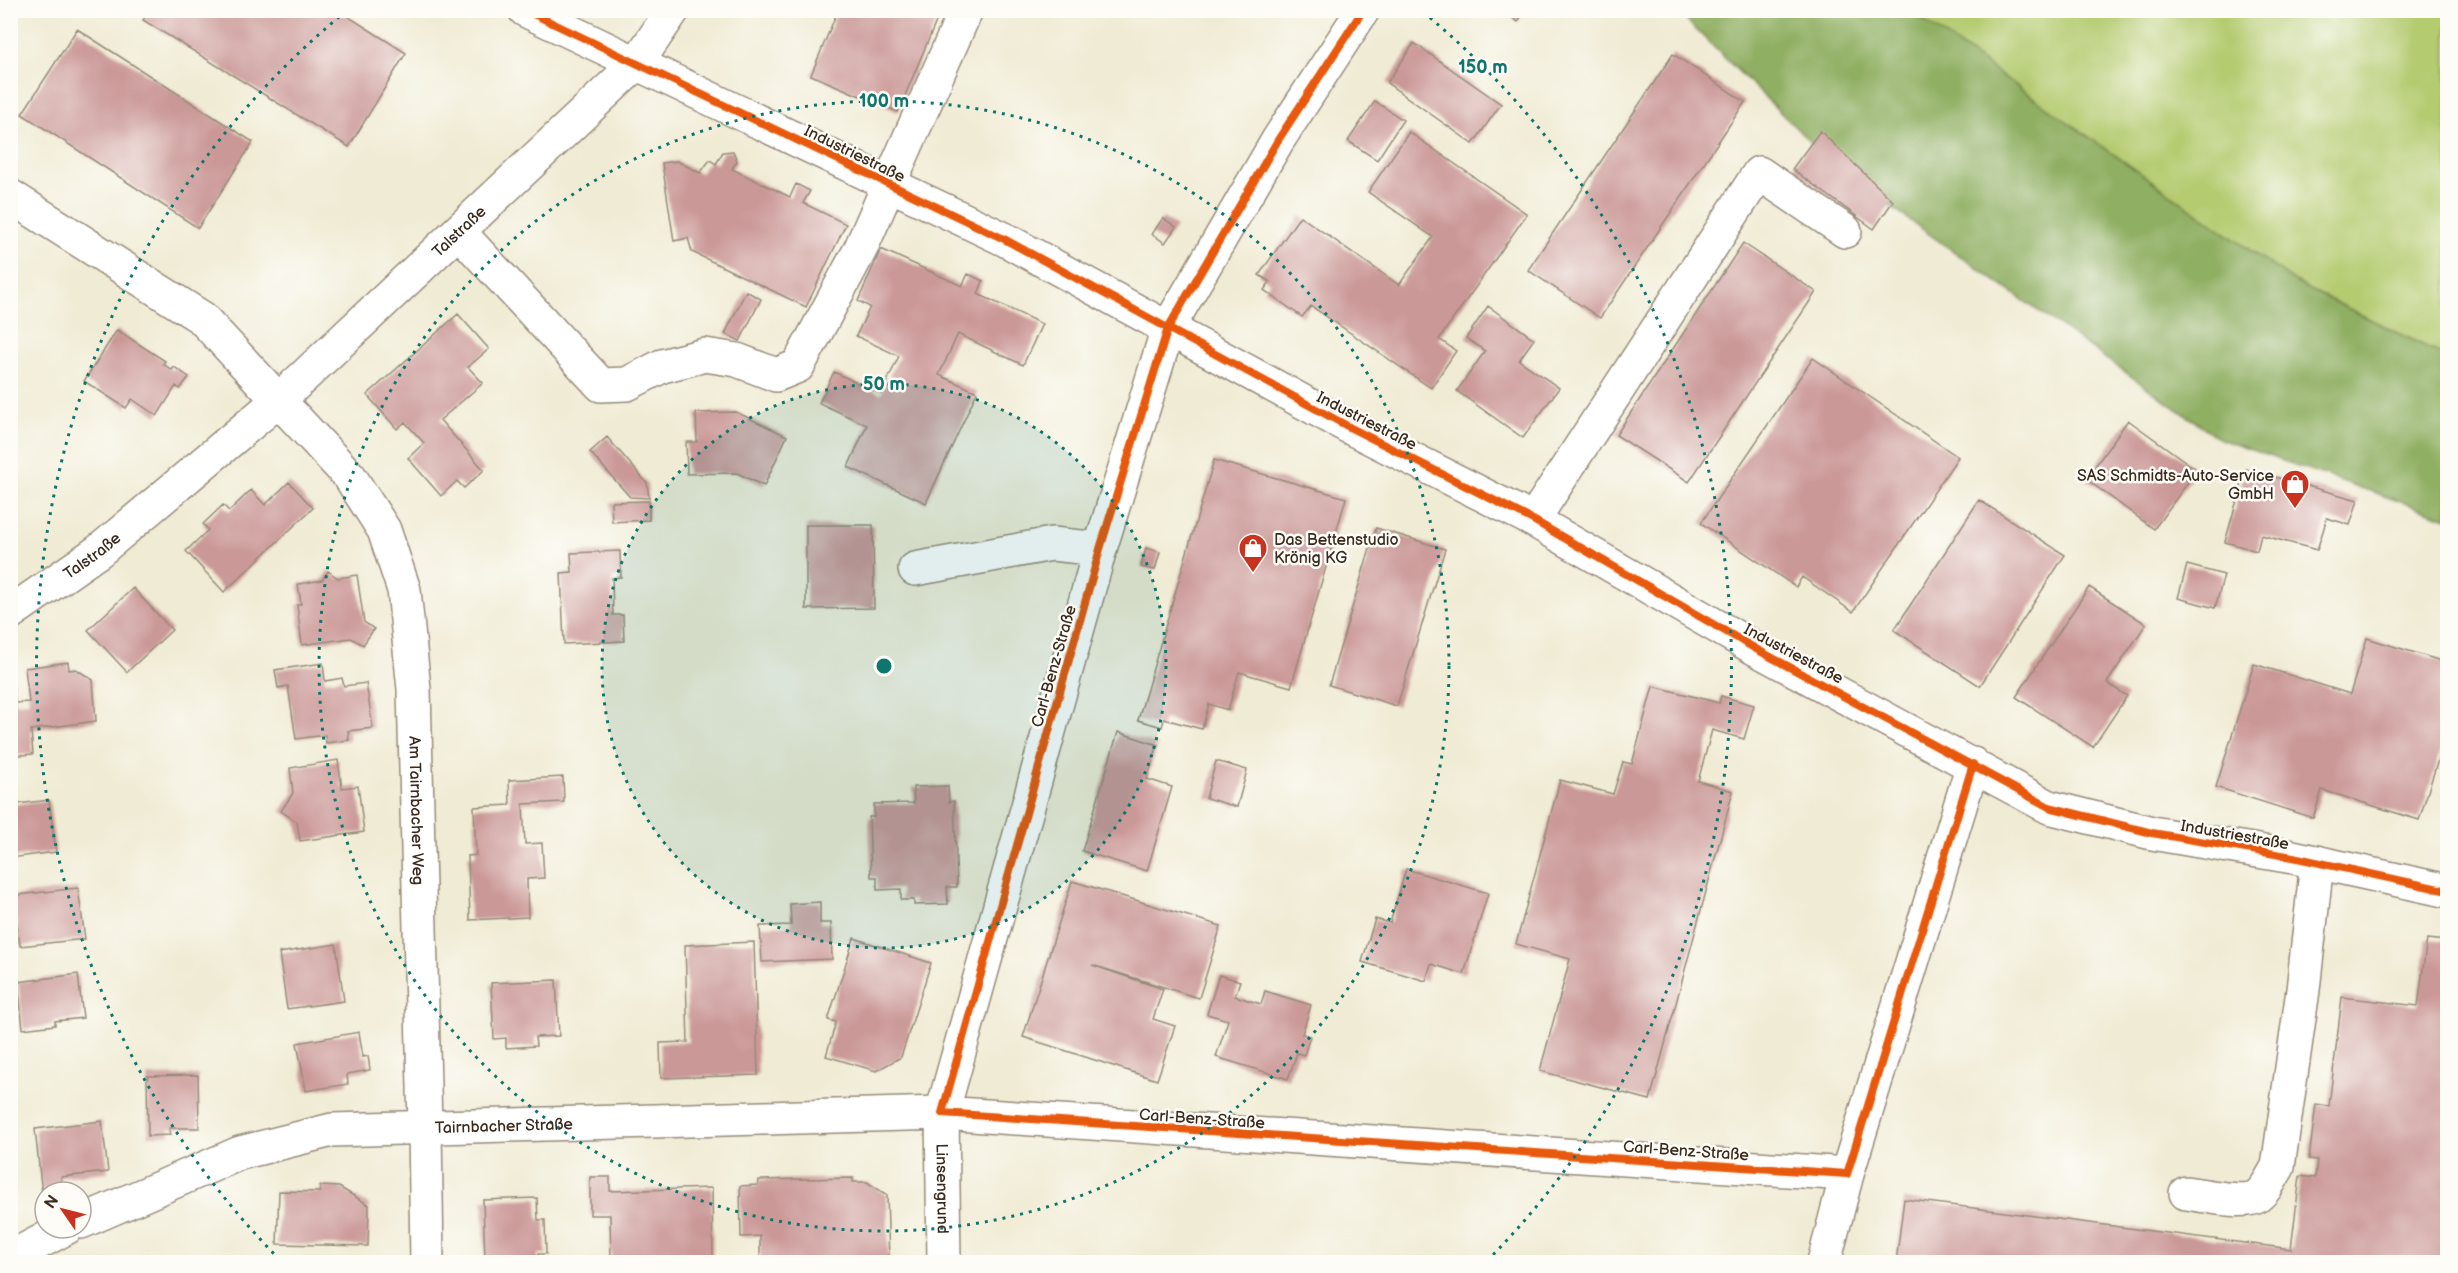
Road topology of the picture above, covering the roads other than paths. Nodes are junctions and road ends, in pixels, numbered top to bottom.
1 (525, 10) edge
2 (673, 10) edge
3 (966, 10) edge
4 (1363, 10) edge
5 (637, 63) junction
6 (890, 184) junction
7 (10, 196) edge
8 (1845, 231) dead end
9 (459, 232) junction
10 (1168, 328) junction
11 (280, 399) junction
12 (1533, 520) junction
13 (1100, 549) junction
14 (915, 569) dead end
15 (10, 613) edge
16 (1973, 764) junction
17 (2317, 862) junction
18 (2448, 891) edge
19 (942, 1113) junction
20 (425, 1127) junction
21 (1847, 1174) junction
22 (2186, 1193) dead end
23 (93, 1216) edge
24 (44, 1240) edge
25 (10, 1258) edge
26 (427, 1263) edge
27 (944, 1263) edge
28 (1824, 1263) edge

1 - 5 street, Industriestraße
2 - 5 street, Talstraße
3 - 6 street
4 - 10 street
5 - 6 street, Industriestraße
5 - 9 street, Talstraße
6 - 9 street
6 - 10 street, Industriestraße
7 - 11 street
8 - 12 street
9 - 11 street, Talstraße
10 - 12 street, Industriestraße
10 - 13 street, Carl-Benz-Straße
11 - 15 street, Talstraße
11 - 20 street, Am Tairnbacher Weg
12 - 16 street, Industriestraße
13 - 14 street
13 - 19 street, Carl-Benz-Straße
16 - 17 street, Industriestraße
16 - 21 street
17 - 18 street, Industriestraße
17 - 22 street
19 - 20 street, Tairnbacher Straße
19 - 21 street, Carl-Benz-Straße
19 - 27 street, Linsengrund
20 - 23 street, Tairnbacher Straße
20 - 26 street, Am Tairnbacher Weg
21 - 28 street
24 - 25 street

